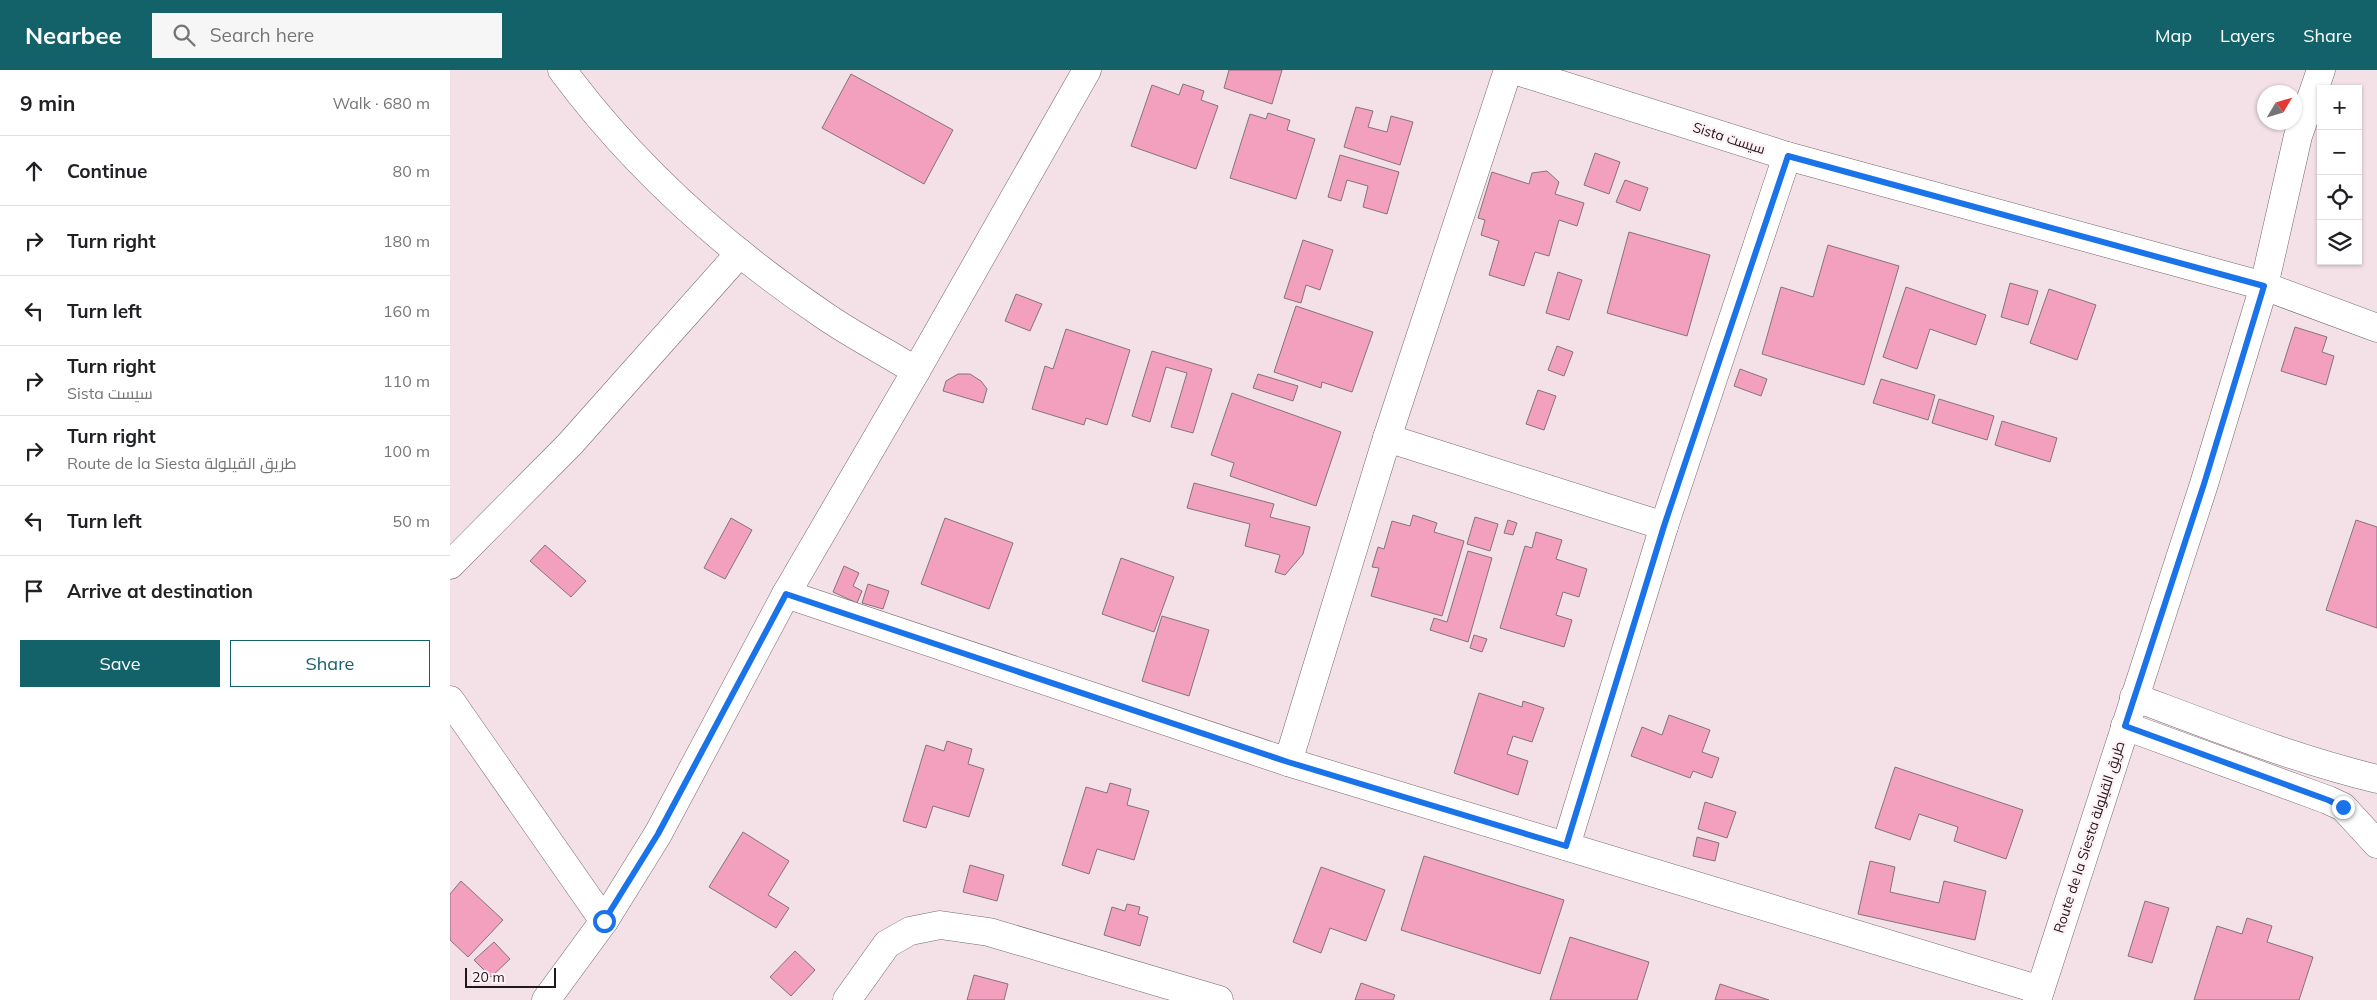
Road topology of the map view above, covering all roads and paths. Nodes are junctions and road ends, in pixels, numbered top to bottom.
1 (562, 70) edge
2 (1087, 70) edge
3 (1508, 70) edge
4 (1514, 70) edge
5 (2322, 70) edge
6 (1788, 156) junction
7 (740, 253) junction
8 (2264, 286) junction
9 (2377, 328) edge
10 (916, 371) junction
11 (1387, 438) junction
12 (1664, 526) junction
13 (450, 565) edge
14 (786, 594) junction
15 (2134, 697) junction
16 (450, 700) edge
17 (2125, 726) junction
18 (1288, 762) junction
19 (2377, 779) edge
20 (2377, 844) edge
21 (1566, 846) junction
22 (604, 921) junction
23 (2038, 995) edge
24 (546, 1000) edge
25 (847, 1000) edge
26 (1219, 1000) edge

1 - 7 street
2 - 10 street
3 - 11 street
4 - 6 street, Sista سيست
5 - 8 street, Route de la Siesta طريق القيلولة
6 - 8 street, Sista سيست
6 - 12 street
7 - 10 street
7 - 13 street
8 - 9 street, Sista سيست
8 - 15 street, Route de la Siesta طريق القيلولة
10 - 14 street
11 - 12 street
11 - 18 street
12 - 21 street
14 - 18 street
14 - 22 street
15 - 17 street, Route de la Siesta طريق القيلولة
15 - 19 street
16 - 22 street
17 - 20 street
17 - 23 street, Route de la Siesta طريق القيلولة
18 - 21 street
21 - 23 street
22 - 24 street
25 - 26 street

